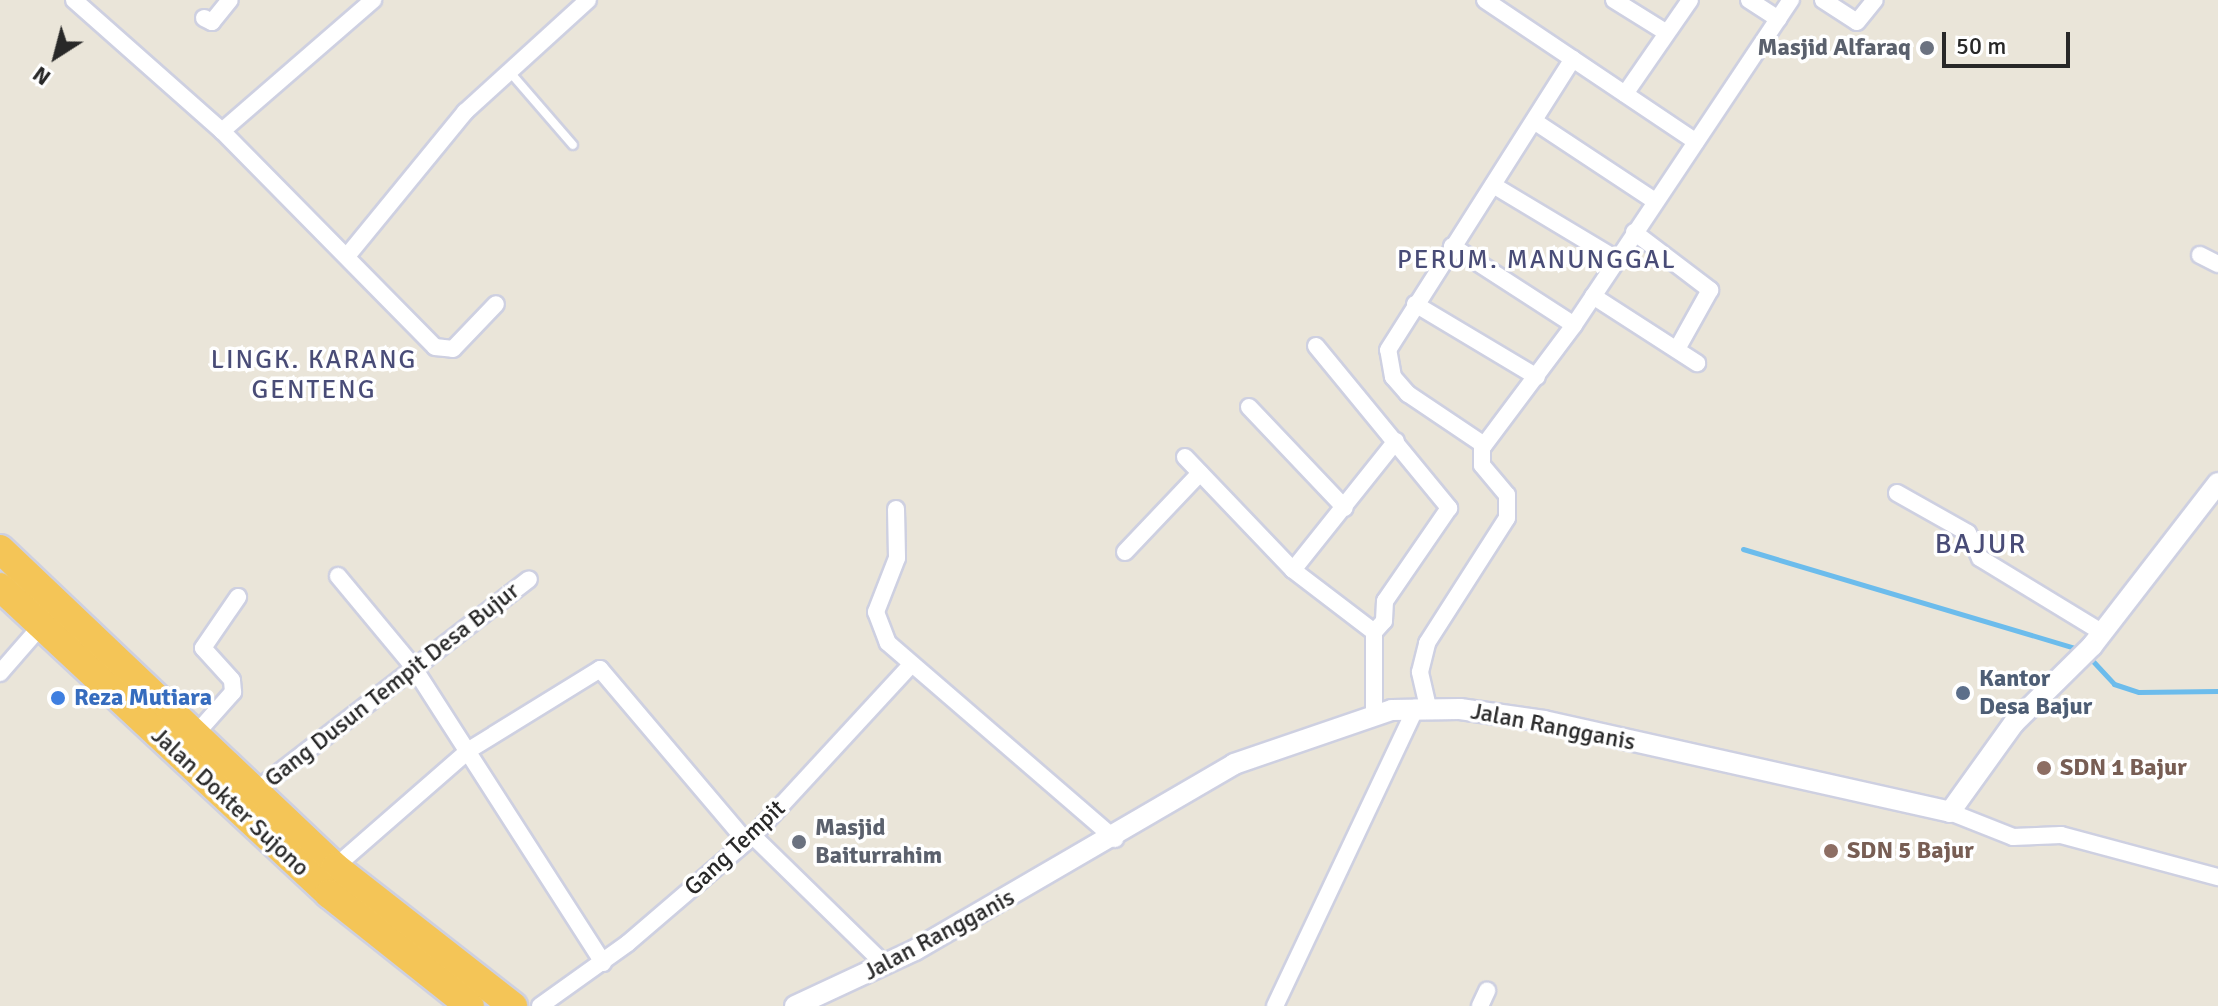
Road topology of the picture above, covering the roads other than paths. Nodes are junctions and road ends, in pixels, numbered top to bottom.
1 (74, 0) edge
2 (230, 0) edge
3 (373, 0) edge
4 (588, 0) edge
5 (1485, 0) edge
6 (1614, 0) edge
7 (1690, 0) edge
8 (1749, 0) edge
9 (1791, 0) edge
10 (1823, 0) edge
11 (1875, 0) edge
12 (204, 18) dead end
13 (1778, 19) junction
14 (1667, 33) junction
15 (1573, 59) junction
16 (508, 70) junction
17 (1625, 94) junction
18 (1534, 121) junction
19 (222, 131) junction
20 (1696, 142) junction
21 (573, 145) dead end
22 (1493, 185) junction
23 (1655, 201) junction
24 (1634, 232) junction
25 (1452, 246) junction
26 (348, 255) junction
27 (2200, 255) dead end
28 (1618, 260) junction
29 (2218, 264) edge
30 (1593, 296) junction
31 (496, 304) dead end
32 (1415, 304) junction
33 (1574, 325) junction
34 (1316, 346) dead end
35 (1677, 349) junction
36 (1697, 363) dead end
37 (1537, 377) junction
38 (1249, 407) dead end
39 (1396, 441) junction
40 (1484, 445) junction
41 (1185, 457) dead end
42 (1200, 473) junction
43 (2218, 483) edge
44 (1897, 493) dead end
45 (1345, 508) junction
46 (896, 509) dead end
47 (0, 549) edge
48 (1125, 552) dead end
49 (1293, 570) junction
50 (338, 576) dead end
51 (529, 579) dead end
52 (0, 587) edge
53 (238, 597) dead end
54 (40, 627) junction
55 (1374, 632) junction
56 (2097, 640) junction
57 (412, 665) junction
58 (909, 667) junction
59 (0, 673) edge
60 (1422, 708) junction
61 (1374, 714) junction
62 (160, 722) junction
63 (194, 736) junction
64 (469, 750) junction
65 (255, 791) junction
66 (1950, 812) junction
67 (749, 838) junction
68 (1115, 839) junction
69 (335, 867) junction
70 (2218, 877) edge
71 (603, 963) junction
72 (885, 965) junction
73 (470, 1006) edge
74 (513, 1006) edge
75 (540, 1006) edge
76 (795, 1006) edge
77 (1275, 1006) edge

1 - 19 street
2 - 12 street
3 - 19 street
4 - 16 street
5 - 15 street
6 - 14 street
7 - 14 street
8 - 13 street
9 - 13 street
10 - 11 street
13 - 20 street
14 - 17 street
15 - 17 street
15 - 18 street
16 - 21 lane
16 - 26 street
17 - 20 street
18 - 22 street
18 - 23 street
19 - 26 street
20 - 23 street
22 - 25 street
22 - 28 street
23 - 24 street
24 - 28 street
24 - 35 street
25 - 32 street
25 - 33 street
26 - 31 street
27 - 29 street
28 - 30 street
30 - 33 street
30 - 35 street
32 - 37 street
32 - 40 street
33 - 37 street
34 - 39 street
35 - 36 street
37 - 40 street
38 - 45 street
39 - 45 street
39 - 55 street
40 - 60 street
41 - 42 street
42 - 48 street
42 - 49 street
43 - 56 street
44 - 56 street
45 - 49 street
46 - 58 street
47 - 62 highway
49 - 55 street
50 - 57 street
51 - 57 street, Gang Dusun Tempit Desa Bujur
52 - 54 highway, Jalan Dokter Sujono
53 - 63 street
54 - 59 street
54 - 62 highway, Jalan Dokter Sujono
55 - 61 street
56 - 66 street
57 - 64 street
57 - 65 street, Gang Dusun Tempit Desa Bujur
58 - 67 street, Gang Tempit
58 - 68 street
60 - 61 street, Jalan Rangganis
60 - 66 street, Jalan Rangganis
60 - 77 street
61 - 68 street, Jalan Rangganis
62 - 63 highway
62 - 73 highway, Jalan Dokter Sujono
63 - 65 highway
64 - 67 street
64 - 69 street
64 - 71 street
65 - 69 highway
66 - 70 street
67 - 71 street, Gang Tempit
67 - 72 street
68 - 72 street, Jalan Rangganis
69 - 74 highway
71 - 75 street, Gang Tempit
72 - 76 street, Jalan Rangganis

